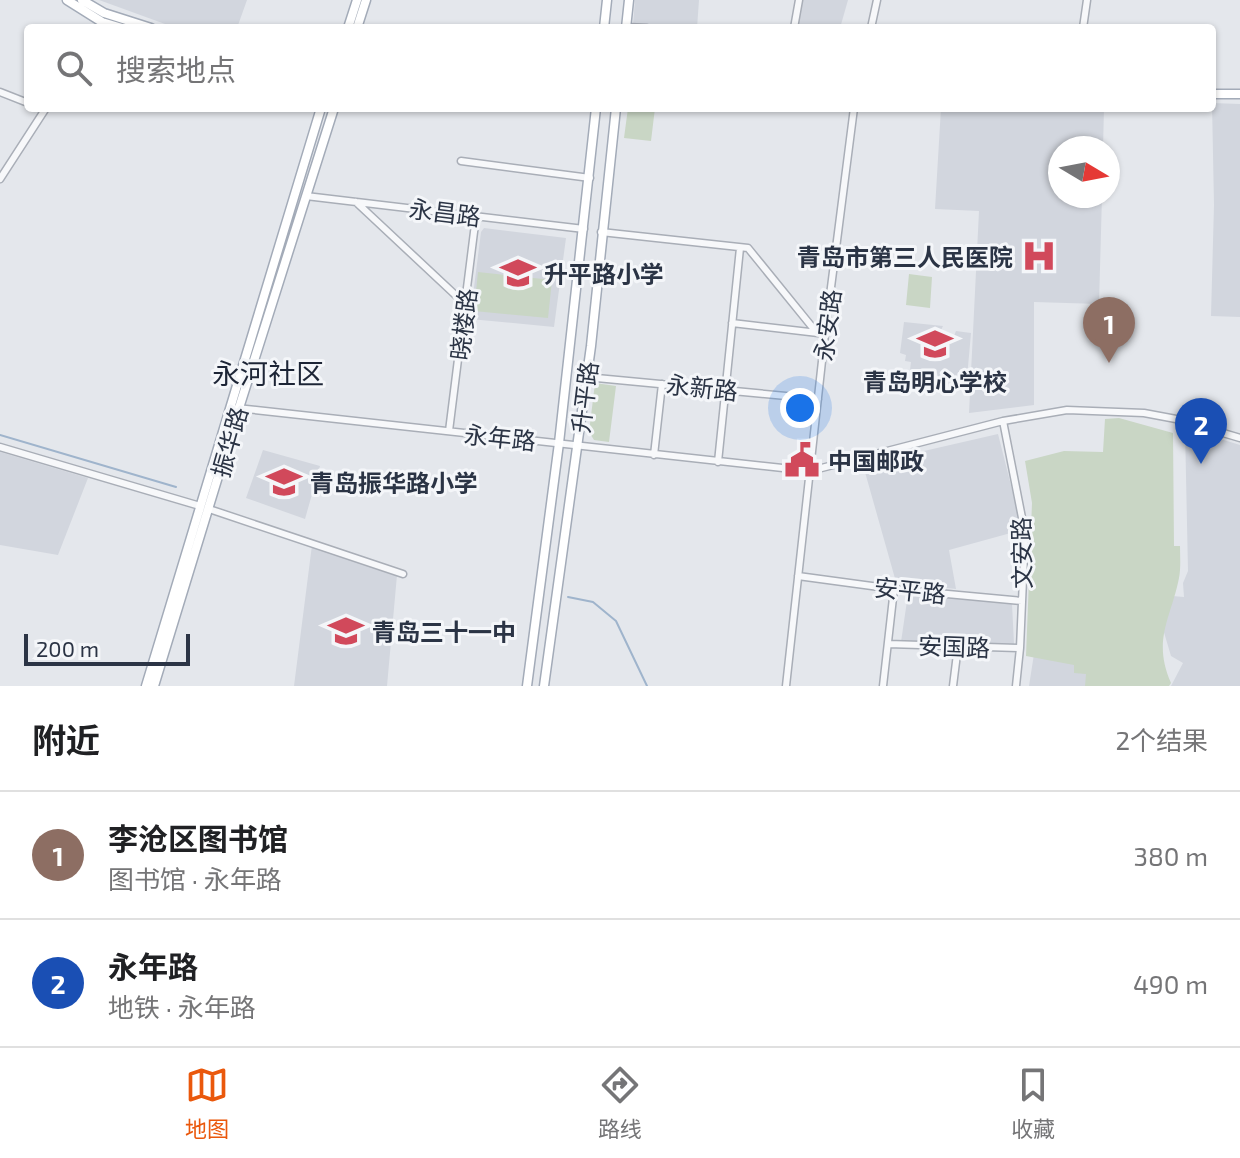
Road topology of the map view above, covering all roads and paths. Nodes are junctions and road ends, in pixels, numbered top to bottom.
1 (67, 0) edge
2 (82, 0) edge
3 (357, 0) edge
4 (366, 0) edge
5 (607, 0) edge
6 (629, 0) edge
7 (799, 0) edge
8 (877, 0) edge
9 (1087, 0) edge
10 (101, 21) edge
11 (122, 24) edge
12 (349, 24) edge
13 (358, 24) edge
14 (604, 24) edge
15 (626, 24) edge
16 (795, 24) edge
17 (872, 24) edge
18 (1084, 24) edge
19 (0, 92) edge
20 (1216, 94) edge
21 (1240, 94) edge
22 (24, 101) edge
23 (42, 112) edge
24 (320, 112) edge
25 (333, 112) edge
26 (596, 112) edge
27 (616, 112) edge
28 (853, 112) edge
29 (461, 161) dead end
30 (590, 178) junction
31 (0, 179) edge
32 (306, 196) junction
33 (356, 202) junction
34 (476, 216) junction
35 (584, 229) junction
36 (601, 232) junction
37 (740, 248) junction
38 (465, 304) junction
39 (732, 323) junction
40 (817, 333) junction
41 (825, 334) junction
42 (586, 377) junction
43 (662, 384) junction
44 (725, 390) junction
45 (818, 399) junction
46 (234, 408) junction
47 (1003, 421) junction
48 (449, 431) junction
49 (1240, 438) edge
50 (559, 443) junction
51 (578, 446) junction
52 (0, 447) edge
53 (654, 455) junction
54 (718, 462) junction
55 (810, 471) junction
56 (205, 507) junction
57 (403, 574) dead end
58 (798, 576) junction
59 (894, 589) junction
60 (1022, 601) junction
61 (888, 644) junction
62 (958, 646) junction
63 (1020, 648) junction
64 (146, 686) edge
65 (154, 686) edge
66 (527, 686) edge
67 (544, 686) edge
68 (786, 686) edge
69 (883, 686) edge
70 (953, 686) edge
71 (1016, 686) edge

1 - 10 main road
2 - 10 main road
3 - 12 main road
4 - 13 main road
5 - 14 main road
6 - 15 main road
7 - 16 street
8 - 17 street
9 - 18 street
10 - 11 main road
19 - 22 street
20 - 21 main road
23 - 31 street
24 - 46 main road, 振华路
25 - 32 main road, 振华路
26 - 30 main road, 升平路
27 - 36 main road, 升平路
28 - 41 street, 永安路
29 - 30 street
30 - 35 main road, 升平路
32 - 33 street, 永昌路
32 - 46 main road, 振华路
33 - 34 street, 永昌路
33 - 38 street
34 - 35 street, 永昌路
34 - 38 street, 晓楼路
35 - 50 main road, 升平路
36 - 37 street
36 - 42 main road, 升平路
37 - 39 street
37 - 40 street
38 - 48 street, 晓楼路
39 - 40 street
39 - 44 street
40 - 41 street
41 - 45 street, 永安路
42 - 43 street, 永新路
42 - 51 main road, 升平路
43 - 44 street, 永新路
43 - 53 street
44 - 45 street, 永新路
44 - 54 street
45 - 55 street, 永安路
46 - 48 street, 永年路
46 - 56 main road, 振华路
47 - 49 street, 永年路
47 - 55 street, 永年路
47 - 60 street, 文安路
48 - 50 street, 永年路
50 - 51 street, 永年路
50 - 66 main road, 升平路
51 - 53 street, 永年路
51 - 67 main road, 升平路
52 - 56 street
53 - 54 street, 永年路
54 - 55 street, 永年路
55 - 58 street, 永安路
56 - 57 street
56 - 64 main road, 振华路
56 - 65 main road, 振华路
58 - 59 street, 安平路
58 - 68 street, 永安路
59 - 60 street, 安平路
59 - 61 street
60 - 63 street, 文安路
61 - 62 street, 安国路
61 - 69 street
62 - 63 street, 安国路
62 - 70 street
63 - 71 street, 文安路

